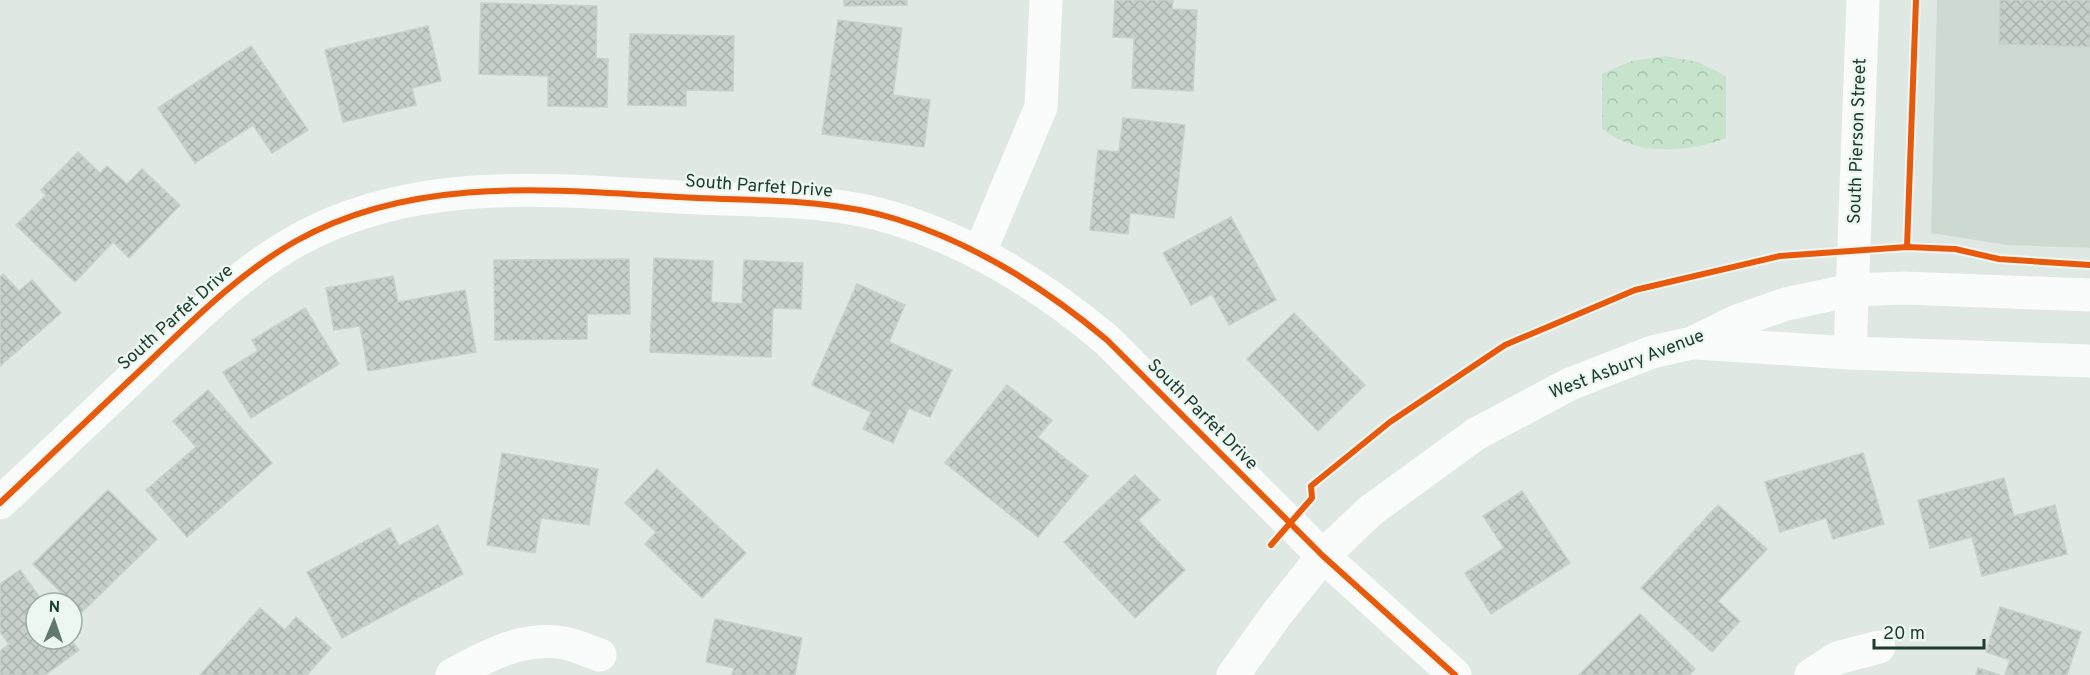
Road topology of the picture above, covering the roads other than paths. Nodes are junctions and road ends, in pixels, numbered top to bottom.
1 (1046, 0) edge
2 (1863, 0) edge
3 (980, 252) junction
4 (1852, 290) junction
5 (2090, 295) edge
6 (1692, 343) junction
7 (1850, 353) junction
8 (2090, 361) edge
9 (0, 503) edge
10 (1323, 556) junction
11 (1879, 647) dead end
12 (600, 655) dead end
13 (452, 675) edge
14 (1233, 675) edge
15 (1455, 675) edge
16 (1811, 675) edge

1 - 3 street
2 - 4 street, South Pierson Street
3 - 9 street, South Parfet Drive
3 - 10 street, South Parfet Drive
4 - 5 street, West Asbury Avenue
4 - 6 street, West Asbury Avenue
4 - 7 street, South Pierson Street
6 - 7 street
6 - 10 street, West Asbury Avenue
7 - 8 street
10 - 14 street, West Asbury Avenue
10 - 15 street, South Parfet Drive
11 - 16 street
12 - 13 street

